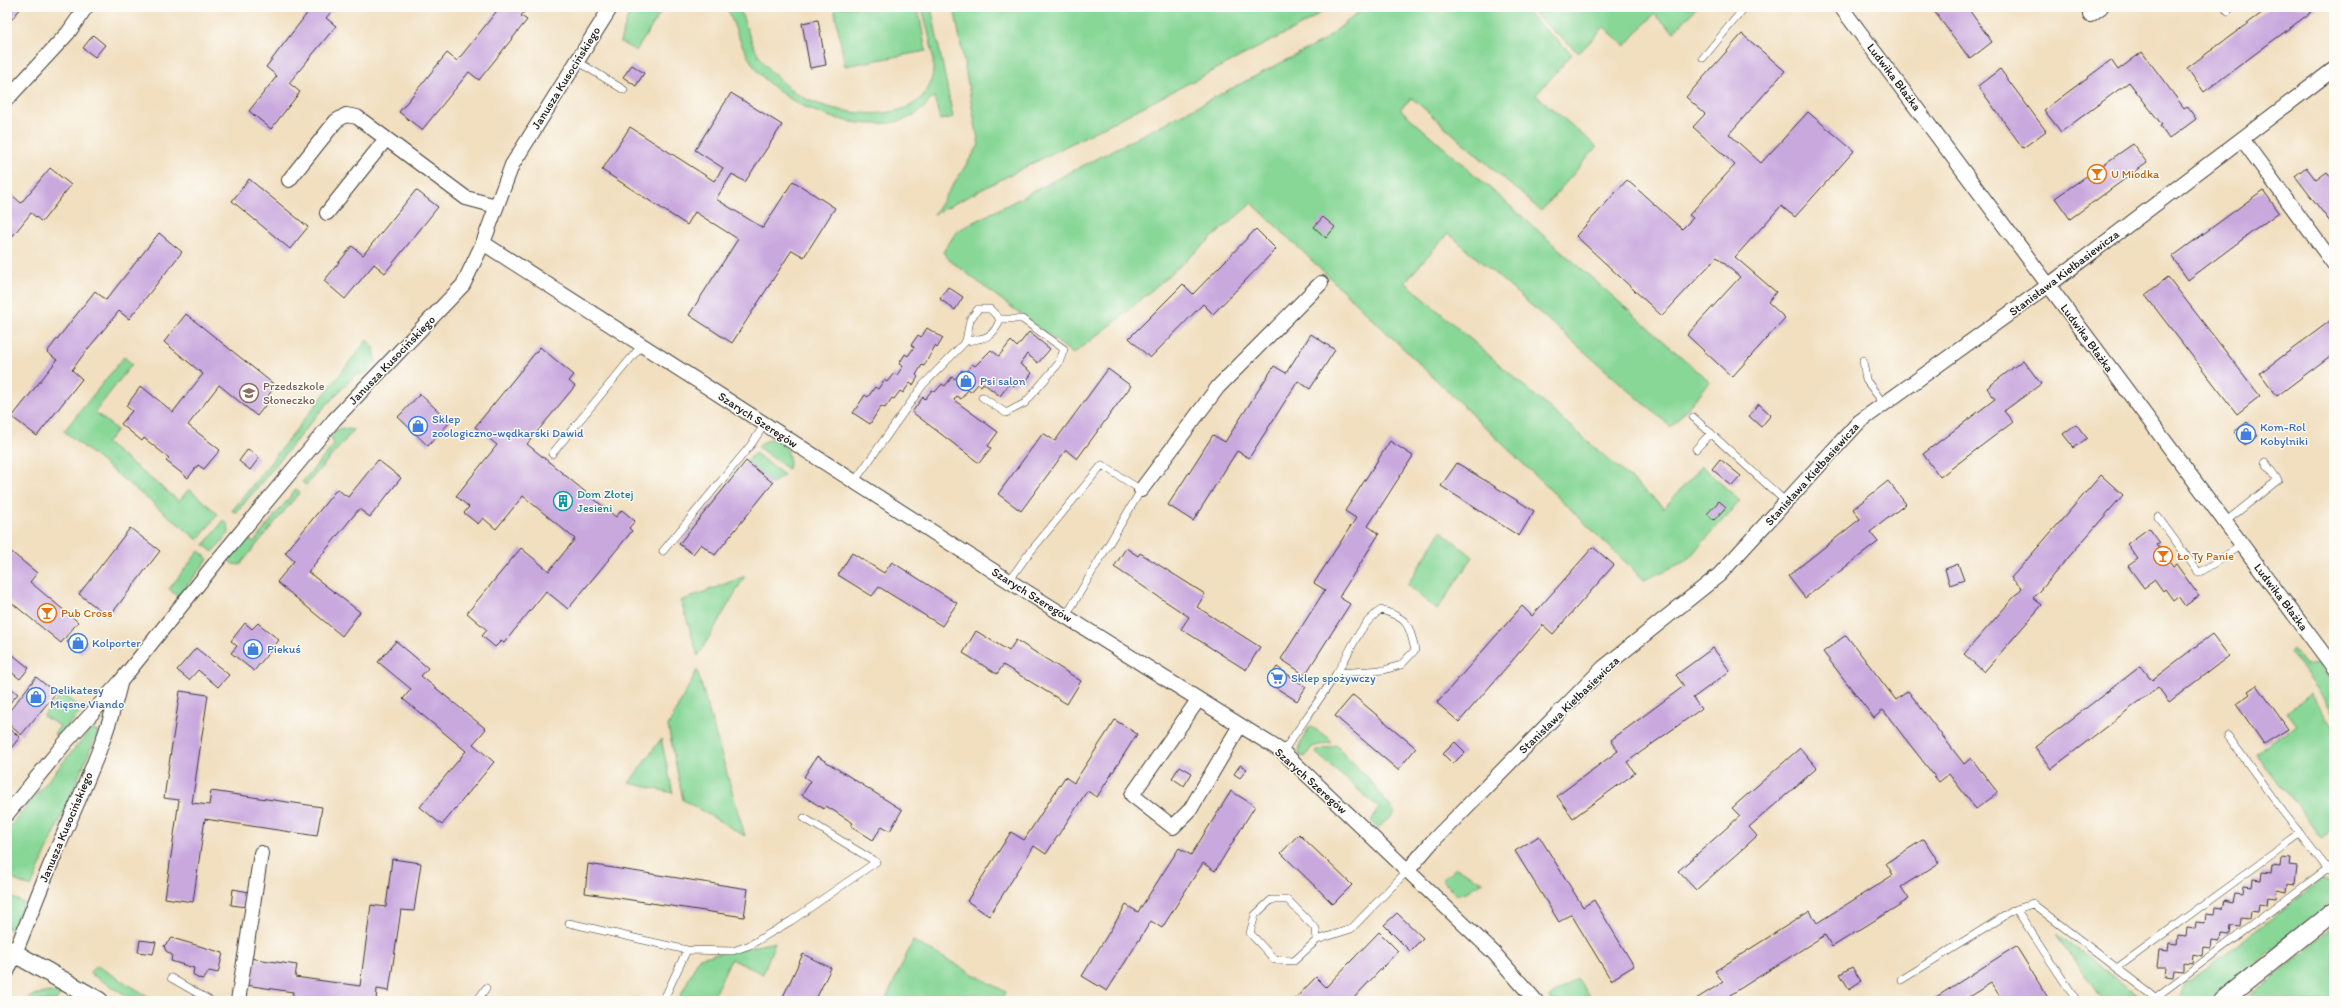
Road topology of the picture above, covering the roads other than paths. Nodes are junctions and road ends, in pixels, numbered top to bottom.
1 (86, 7) edge
2 (611, 7) edge
3 (1745, 7) edge
4 (1841, 7) edge
5 (2101, 7) edge
6 (2090, 15) dead end
7 (1703, 58) dead end
8 (577, 61) junction
9 (2334, 69) edge
10 (624, 90) dead end
11 (7, 98) edge
12 (386, 139) junction
13 (2242, 139) junction
14 (288, 180) dead end
15 (496, 206) junction
16 (327, 213) dead end
17 (482, 244) junction
18 (2334, 264) edge
19 (1321, 283) dead end
20 (2049, 284) junction
21 (1000, 319) junction
22 (966, 341) junction
23 (641, 346) junction
24 (1863, 360) dead end
25 (982, 397) dead end
26 (1884, 404) junction
27 (1693, 417) dead end
28 (765, 424) junction
29 (1711, 433) junction
30 (1696, 449) dead end
31 (552, 454) dead end
32 (2265, 462) dead end
33 (854, 482) junction
34 (1141, 490) junction
35 (1786, 502) junction
36 (2158, 517) dead end
37 (2225, 522) junction
38 (2242, 544) junction
39 (663, 551) dead end
40 (1009, 581) junction
41 (1066, 616) junction
42 (2334, 668) edge
43 (1337, 673) junction
44 (125, 676) junction
45 (1198, 700) junction
46 (1240, 727) junction
47 (2228, 736) dead end
48 (1283, 752) junction
49 (7, 814) edge
50 (804, 818) dead end
51 (2300, 834) junction
52 (261, 853) dead end
53 (2327, 869) junction
54 (1408, 870) junction
55 (2334, 877) edge
56 (2016, 909) junction
57 (2334, 911) edge
58 (569, 923) dead end
59 (1317, 940) junction
60 (687, 950) junction
61 (11, 951) edge
62 (2117, 968) junction
63 (7, 972) edge
64 (171, 978) dead end
65 (1901, 980) dead end
66 (486, 988) dead end
67 (2158, 999) edge
68 (1534, 1000) edge
69 (99, 1001) edge
70 (211, 1001) edge
71 (238, 1001) edge
72 (477, 1001) edge
73 (663, 1001) edge
74 (2077, 1001) edge
75 (2222, 1001) edge

1 - 11 street
2 - 8 street, Janusza Kusocińskiego
3 - 7 lane
4 - 20 street, Ludwika Błażka
5 - 6 street
8 - 10 lane
8 - 15 street, Janusza Kusocińskiego
9 - 13 street, Stanisława Kiełbasiewicza
12 - 14 street
12 - 15 street
12 - 16 street
13 - 18 street
13 - 20 street, Stanisława Kiełbasiewicza
15 - 17 street, Janusza Kusocińskiego
17 - 23 street, Szarych Szeregów
17 - 44 street, Janusza Kusocińskiego
19 - 34 street
20 - 26 street, Stanisława Kiełbasiewicza
20 - 37 street, Ludwika Błażka
21 - 22 lane
21 - 22 lane
21 - 25 lane
22 - 33 lane
23 - 28 street, Szarych Szeregów
23 - 31 lane
24 - 26 lane
26 - 35 street, Stanisława Kiełbasiewicza
27 - 29 lane
28 - 33 street, Szarych Szeregów
28 - 39 lane
29 - 30 lane
29 - 35 lane
32 - 37 lane
33 - 40 street, Szarych Szeregów
34 - 40 lane
34 - 41 lane
35 - 54 street, Stanisława Kiełbasiewicza
36 - 38 lane
37 - 38 street, Ludwika Błażka
38 - 42 street, Ludwika Błażka
40 - 41 street, Szarych Szeregów
41 - 45 street, Szarych Szeregów
43 - 43 lane
43 - 48 lane
44 - 49 street, Janusza Kusocińskiego
44 - 61 street, Janusza Kusocińskiego
45 - 46 street, Szarych Szeregów
45 - 46 street
46 - 48 street, Szarych Szeregów
47 - 51 lane
48 - 54 street, Szarych Szeregów
50 - 60 lane
51 - 53 lane
51 - 62 lane
52 - 71 street
53 - 55 lane
53 - 67 lane
54 - 59 lane
54 - 68 street, Szarych Szeregów
56 - 62 lane
56 - 65 lane
56 - 74 lane
57 - 75 street
58 - 60 lane
59 - 59 lane
60 - 73 lane
61 - 63 street, Janusza Kusocińskiego
61 - 69 street
62 - 67 lane
64 - 70 lane
66 - 72 lane

